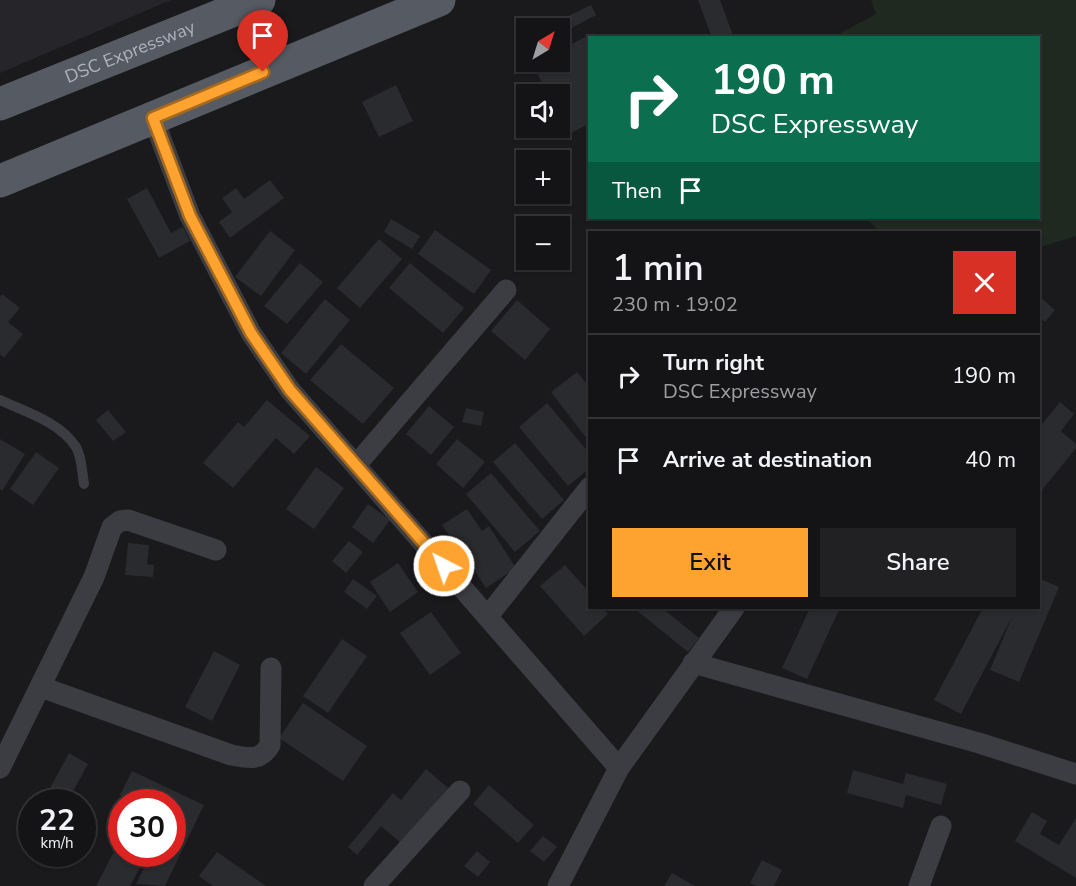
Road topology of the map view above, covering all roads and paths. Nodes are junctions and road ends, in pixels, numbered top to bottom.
1 (259, 0) edge
2 (439, 0) edge
3 (0, 104) edge
4 (153, 118) junction
5 (0, 181) edge
6 (506, 290) dead end
7 (0, 400) edge
8 (356, 465) junction
9 (84, 484) dead end
10 (588, 490) edge
11 (216, 550) dead end
12 (733, 609) edge
13 (488, 616) junction
14 (693, 663) junction
15 (271, 668) dead end
16 (41, 687) junction
17 (0, 768) edge
18 (619, 768) junction
19 (1076, 774) edge
20 (460, 791) dead end
21 (941, 826) dead end
22 (374, 886) edge
23 (558, 886) edge
24 (919, 886) edge

1 - 3 main road, DSC Expressway
2 - 4 main road
4 - 5 main road
4 - 8 street
6 - 8 street
7 - 9 lane
8 - 13 street
10 - 13 street
11 - 16 street
12 - 14 street
13 - 18 street
14 - 18 street
14 - 19 street
15 - 16 street
16 - 17 street
18 - 23 street
20 - 22 street
21 - 24 street

